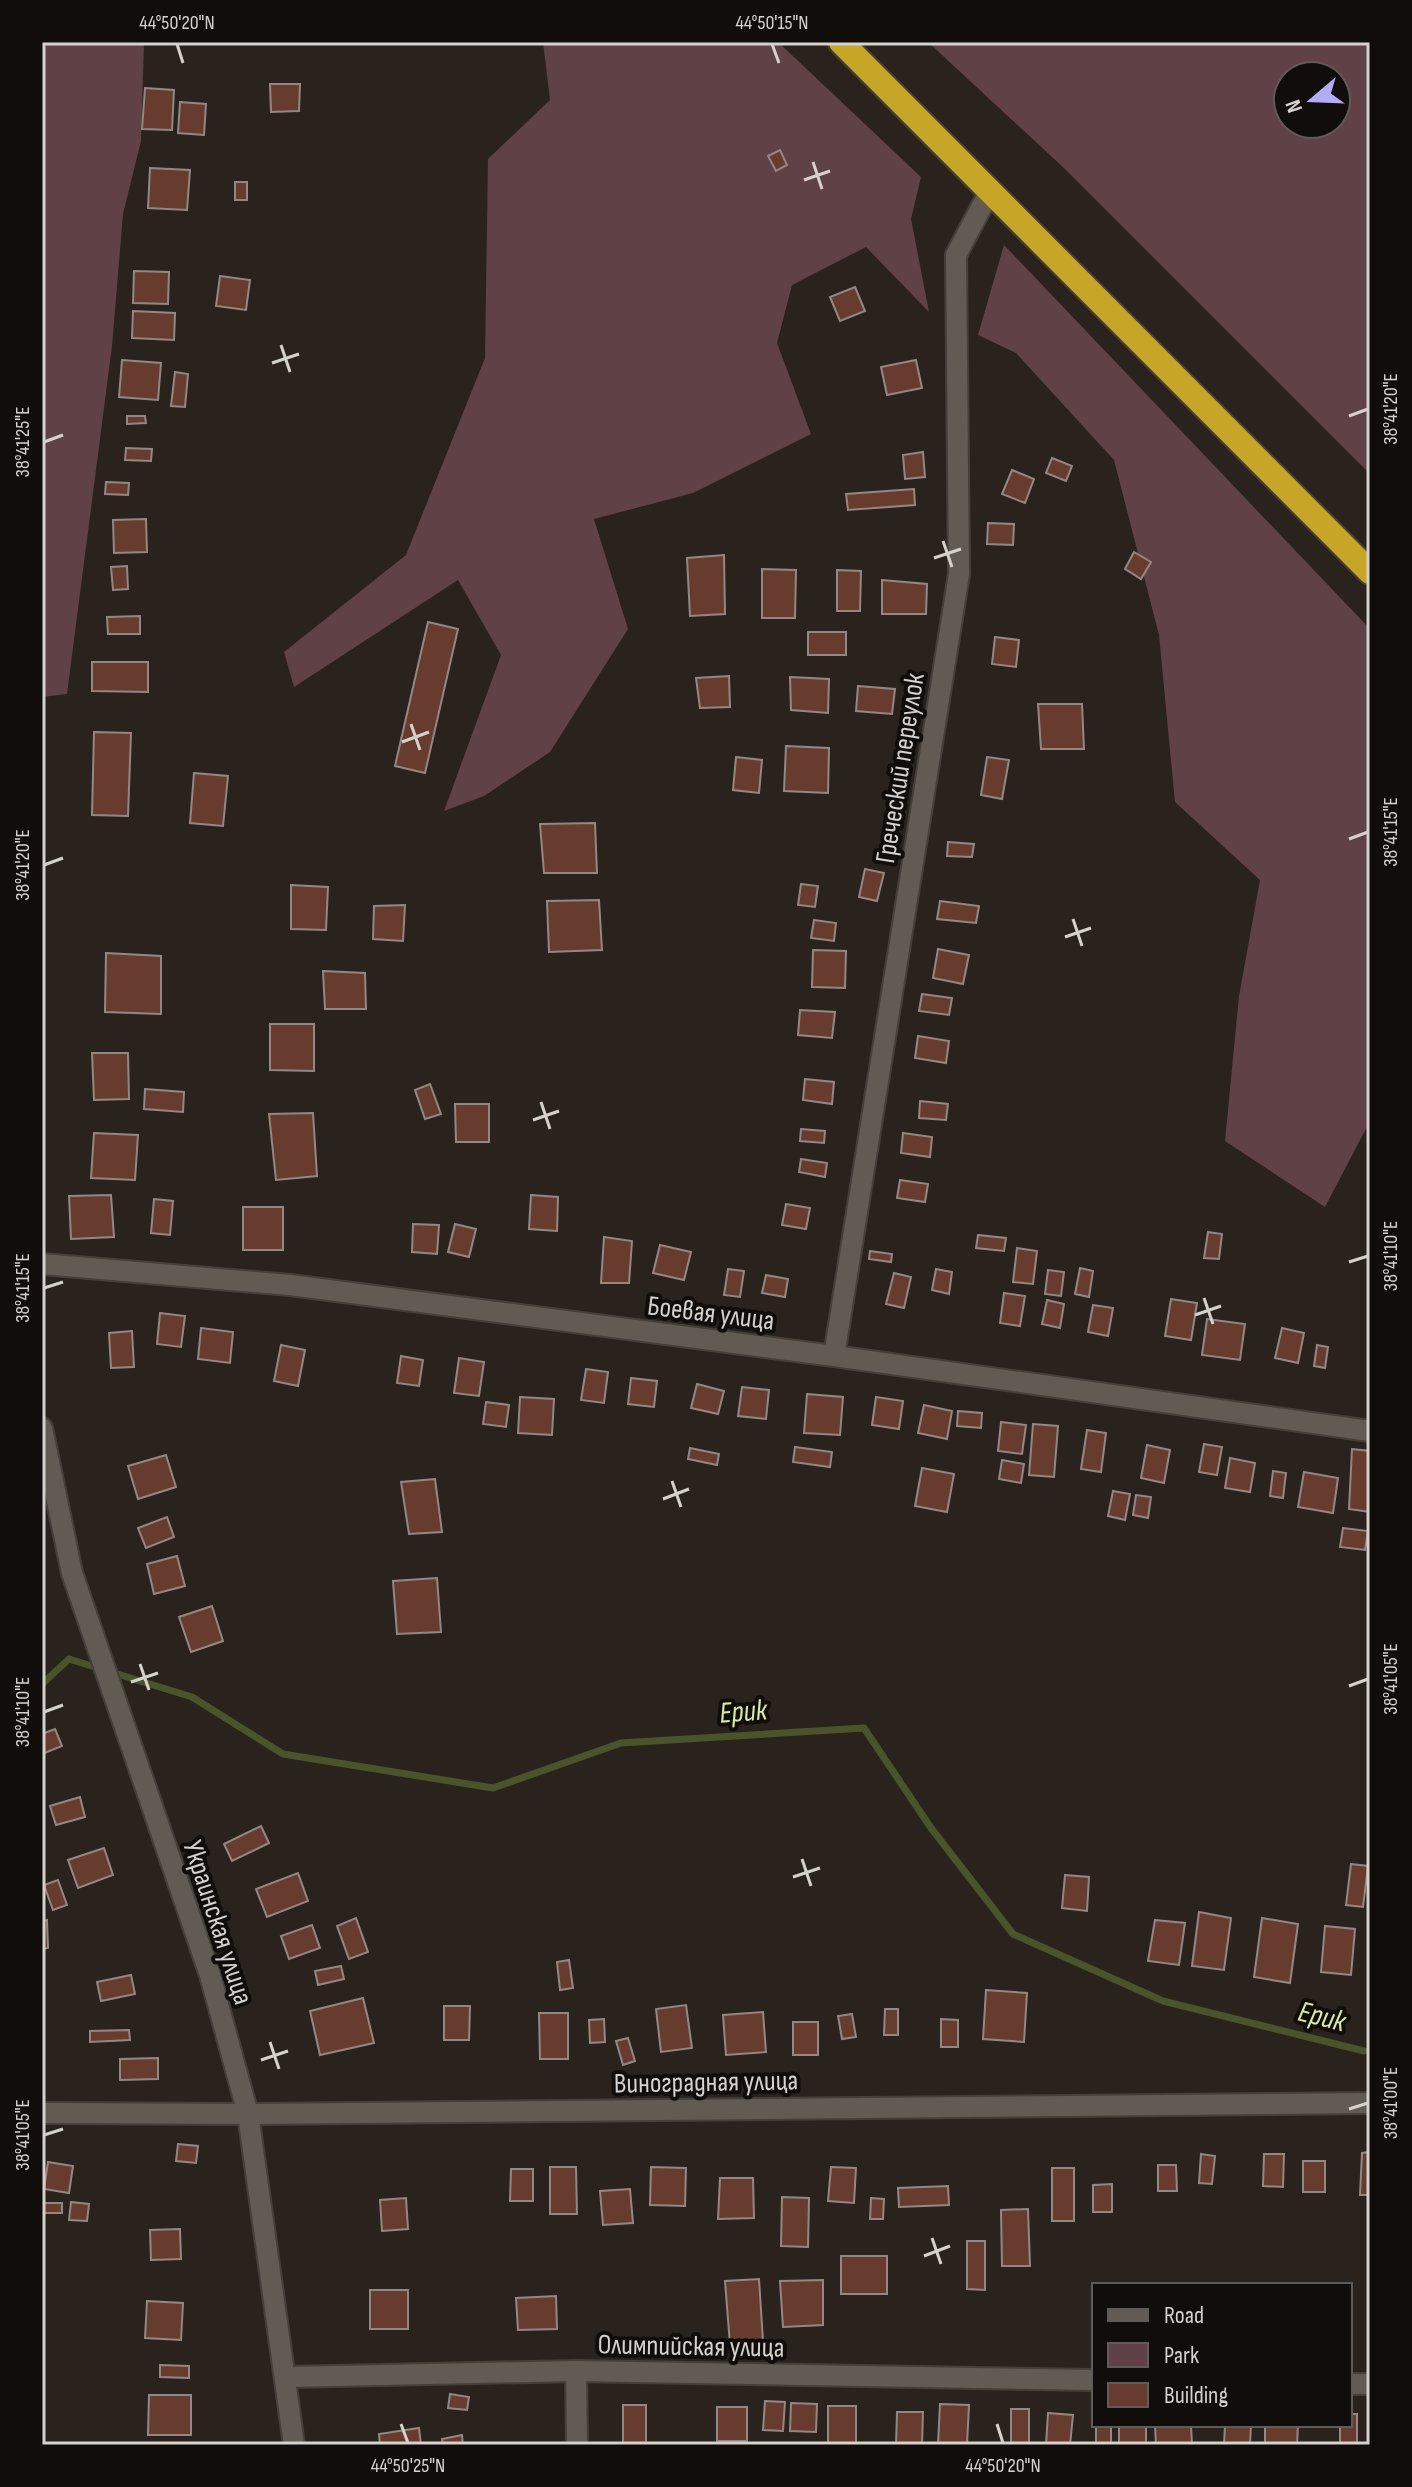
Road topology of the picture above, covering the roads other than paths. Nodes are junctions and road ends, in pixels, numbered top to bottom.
1 (841, 42) edge
2 (990, 191) junction
3 (1370, 572) edge
4 (42, 1264) edge
5 (834, 1356) junction
6 (42, 1428) edge
7 (1370, 1431) edge
8 (1370, 2103) edge
9 (42, 2113) edge
10 (248, 2114) junction
11 (576, 2371) junction
12 (287, 2377) junction
13 (1092, 2380) edge
14 (294, 2445) edge
15 (577, 2445) edge

1 - 2 highway
2 - 3 highway
2 - 5 street, Греческий переулок
4 - 5 street, Боевая улица
5 - 7 street, Боевая улица
6 - 10 street, Украинская улица
8 - 10 street, Виноградная улица
9 - 10 street, Виноградная улица
10 - 12 street, Украинская улица
11 - 12 street, Олимпийская улица
11 - 13 street, Олимпийская улица
11 - 15 street
12 - 14 street, Украинская улица

